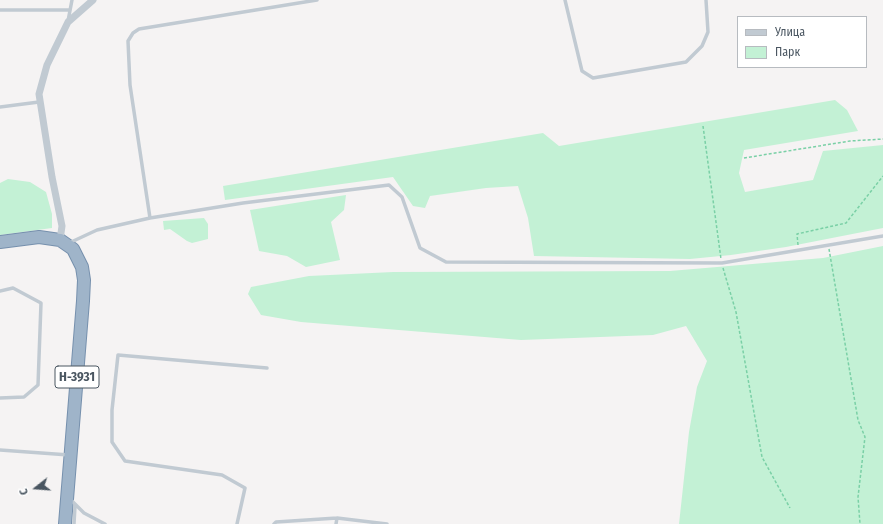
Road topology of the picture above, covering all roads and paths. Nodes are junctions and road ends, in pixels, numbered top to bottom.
1 (72, 0) edge
2 (93, 0) edge
3 (317, 0) edge
4 (565, 0) edge
5 (706, 0) edge
6 (0, 10) edge
7 (70, 10) junction
8 (68, 22) junction
9 (39, 102) junction
10 (0, 107) edge
11 (703, 126) dead end
12 (883, 139) edge
13 (744, 158) dead end
14 (883, 176) edge
15 (150, 218) junction
16 (883, 236) edge
17 (0, 242) edge
18 (63, 242) junction
19 (828, 246) junction
20 (798, 251) junction
21 (722, 263) junction
22 (0, 291) edge
23 (267, 368) dead end
24 (0, 398) edge
25 (0, 450) edge
26 (70, 455) junction
27 (72, 501) junction
28 (790, 508) dead end
29 (337, 518) junction
30 (65, 524) edge
31 (74, 524) edge
32 (105, 524) edge
33 (237, 524) edge
34 (274, 524) edge
35 (336, 524) edge
36 (387, 524) edge
37 (860, 524) edge

1 - 7 lane
2 - 8 street
3 - 15 lane
4 - 5 lane
6 - 7 lane
7 - 8 lane
8 - 9 street
9 - 10 lane
9 - 18 street
11 - 21 path
12 - 13 path
14 - 20 path
15 - 18 lane
15 - 21 lane
16 - 19 lane
17 - 18 highway
18 - 26 highway, Н-3931
19 - 20 lane
19 - 37 path
20 - 21 lane
21 - 28 path
22 - 24 lane
23 - 33 lane
25 - 26 lane
26 - 27 highway, Н-3931
27 - 30 highway, Н-3931
27 - 31 lane
27 - 32 lane
29 - 34 lane
29 - 35 lane
29 - 36 lane

